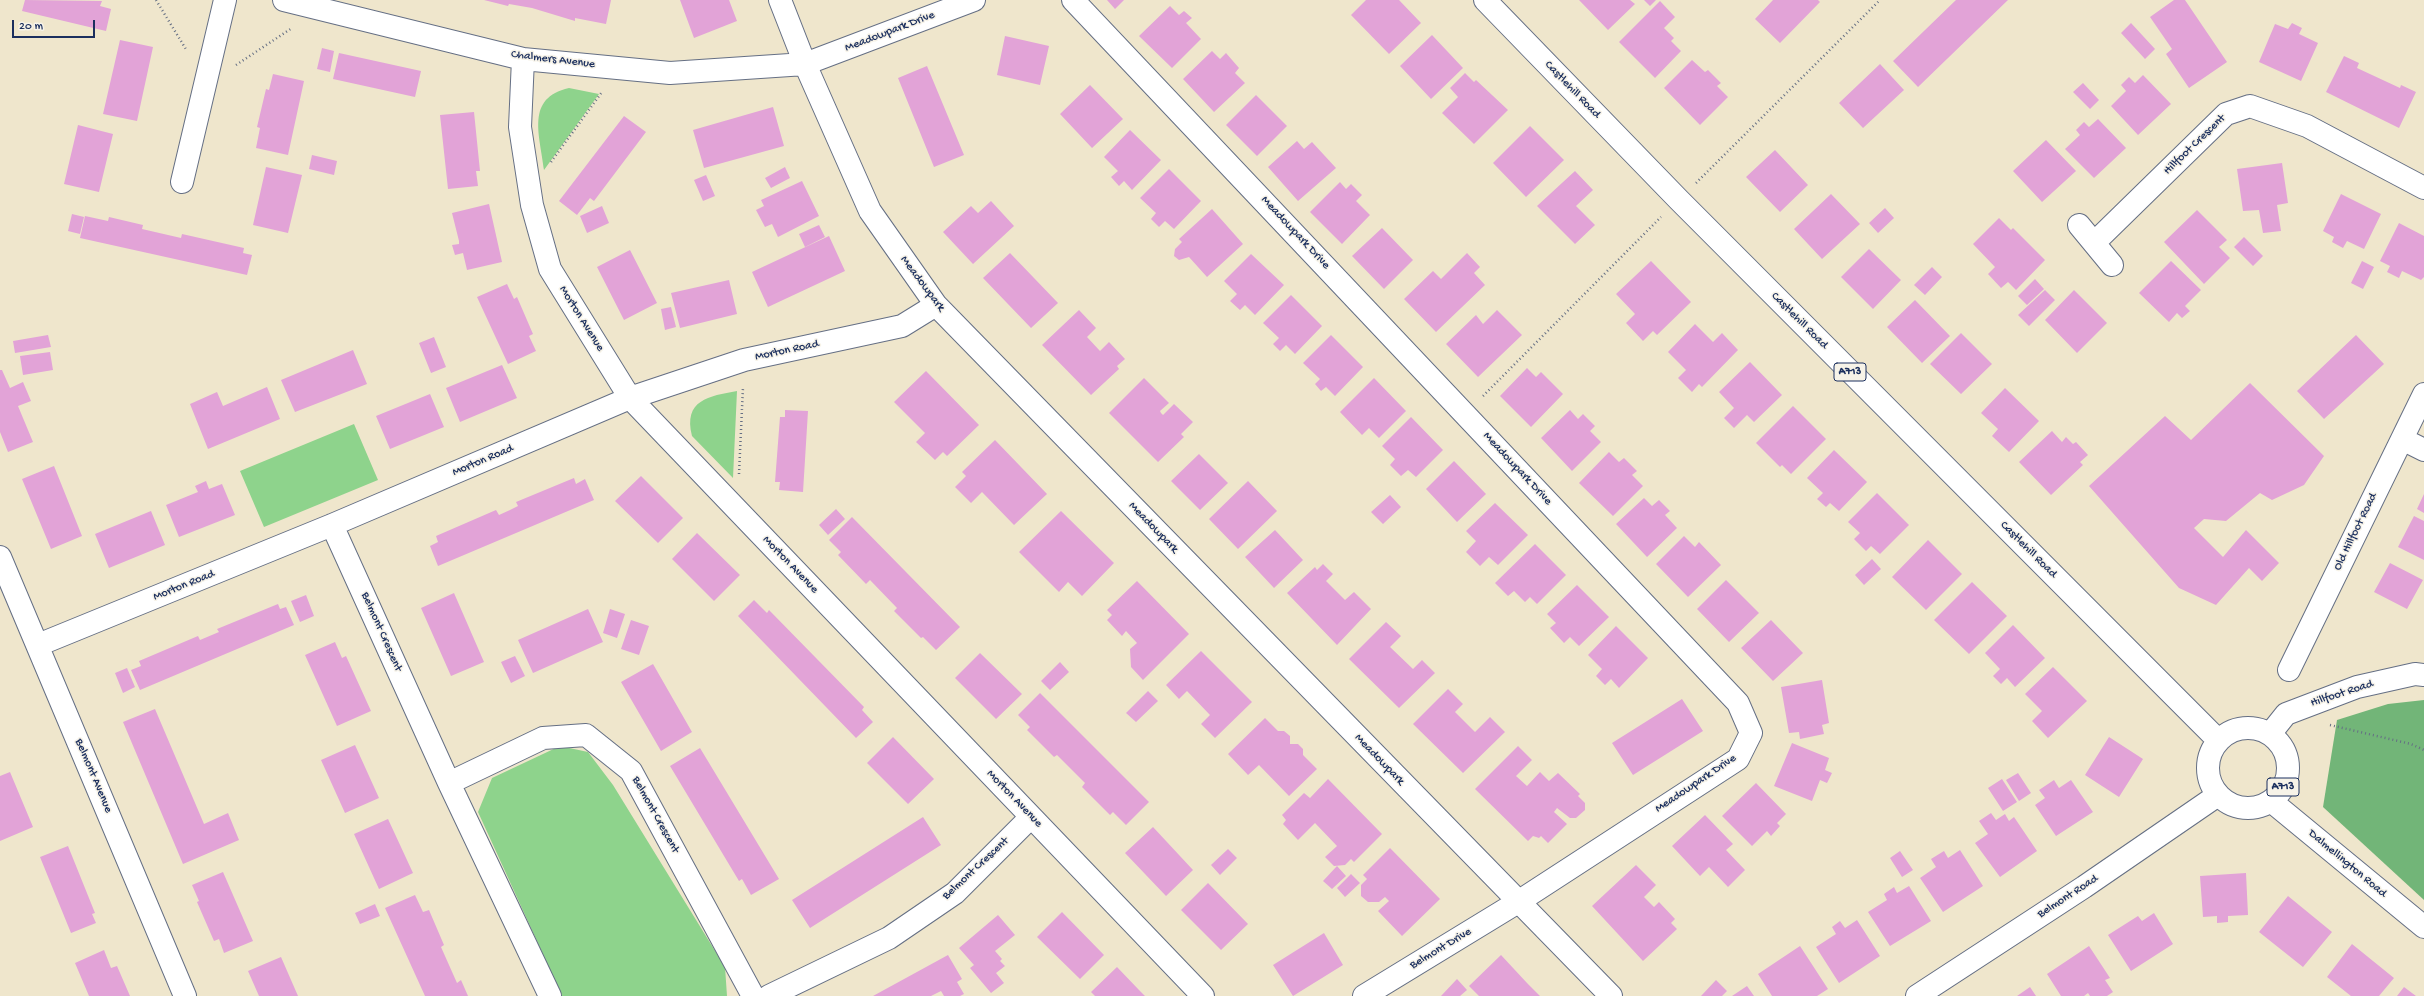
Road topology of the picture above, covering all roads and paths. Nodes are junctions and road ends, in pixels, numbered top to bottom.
1 (225, 0) edge
2 (284, 0) edge
3 (780, 0) edge
4 (974, 0) edge
5 (1073, 0) edge
6 (1485, 0) edge
7 (523, 59) junction
8 (805, 64) junction
9 (613, 68) junction
10 (528, 180) junction
11 (182, 182) dead end
12 (2424, 188) edge
13 (2079, 225) dead end
14 (2094, 243) junction
15 (2112, 265) dead end
16 (936, 305) junction
17 (744, 360) junction
18 (2424, 394) edge
19 (630, 398) junction
20 (2402, 439) junction
21 (2424, 450) edge
22 (738, 510) junction
23 (332, 525) junction
24 (0, 557) edge
25 (38, 645) junction
26 (2289, 670) dead end
27 (2424, 675) edge
28 (2270, 734) junction
29 (2218, 740) junction
30 (449, 783) junction
31 (2218, 795) junction
32 (2271, 801) junction
33 (1031, 817) junction
34 (1518, 902) junction
35 (2424, 927) edge
36 (184, 996) edge
37 (550, 996) edge
38 (753, 996) edge
39 (769, 996) edge
40 (1203, 996) edge
41 (1364, 996) edge
42 (1611, 996) edge
43 (1916, 996) edge

1 - 11 street
2 - 7 street, Chalmers Avenue
3 - 8 street, Meadowpark
4 - 8 street, Meadowpark Drive
5 - 34 street, Meadowpark Drive
6 - 29 street, Castlehill Road / A713
7 - 9 street, Chalmers Avenue
7 - 10 street, Morton Avenue
8 - 9 street, Chalmers Avenue
8 - 16 street, Meadowpark
9 - 10 path
10 - 19 street, Morton Avenue
12 - 14 street, Hillfoot Crescent
13 - 14 street
14 - 15 street
16 - 17 street, Morton Road
16 - 34 street, Meadowpark
17 - 19 street, Morton Road
17 - 22 path
18 - 20 street, Old Hillfoot Road
19 - 22 street, Morton Avenue
19 - 23 street, Morton Road
20 - 21 street
20 - 26 street, Old Hillfoot Road
22 - 33 street, Morton Avenue
23 - 25 street, Morton Road
23 - 30 street, Belmont Crescent
24 - 25 street, Belmont Avenue
25 - 36 street, Belmont Avenue
27 - 28 street, Hillfoot Road
28 - 29 street, A713
28 - 32 street, A713
29 - 31 street
30 - 37 street, Belmont Crescent
30 - 38 street, Belmont Crescent
31 - 32 street, A713
31 - 43 street, Belmont Road
32 - 35 street, Dalmellington Road / A713
33 - 39 street, Belmont Crescent
33 - 40 street, Morton Avenue
34 - 41 street, Belmont Drive
34 - 42 street, Meadowpark

